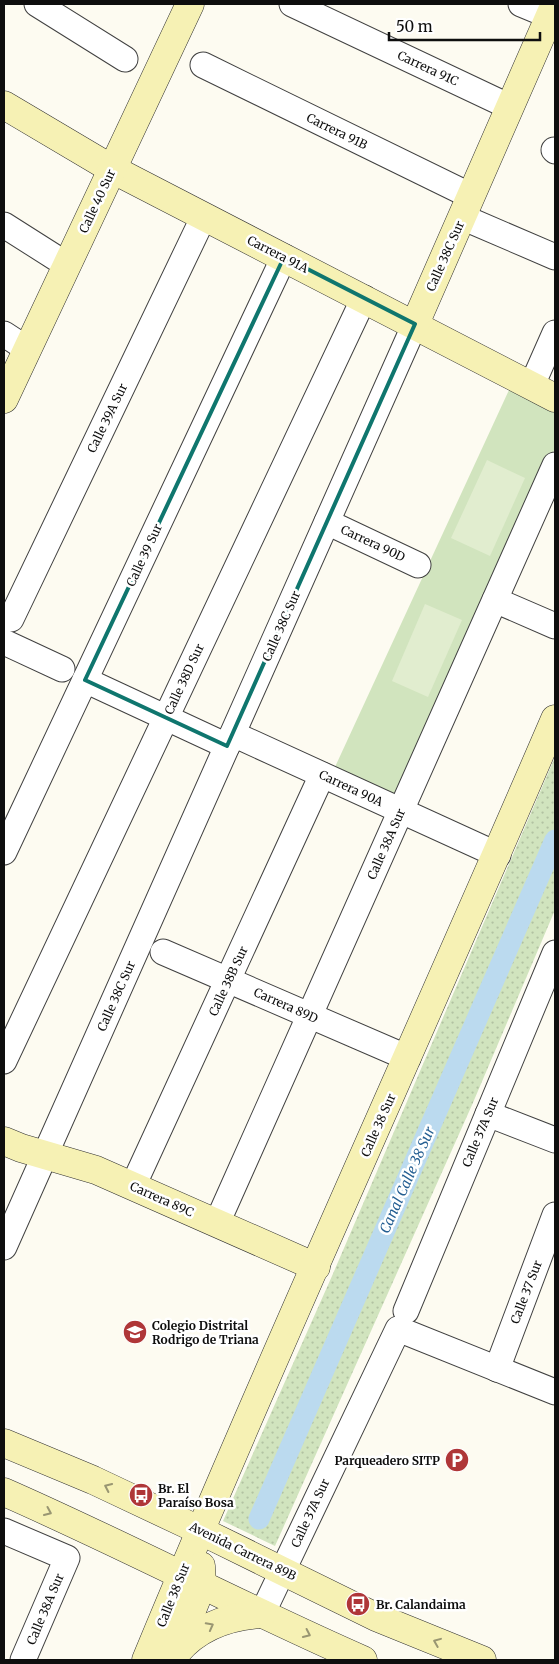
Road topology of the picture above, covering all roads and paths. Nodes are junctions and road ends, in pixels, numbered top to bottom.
1 (37, 4) edge
2 (190, 4) edge
3 (292, 4) edge
4 (521, 4) edge
5 (551, 22) edge
6 (125, 59) dead end
7 (203, 65) dead end
8 (4, 105) edge
9 (510, 107) junction
10 (112, 169) junction
11 (467, 206) junction
12 (204, 216) junction
13 (4, 225) edge
14 (555, 256) edge
15 (284, 257) junction
16 (67, 265) junction
17 (364, 298) junction
18 (415, 324) junction
19 (555, 333) edge
20 (4, 334) edge
21 (27, 349) junction
22 (544, 391) edge
23 (4, 399) edge
24 (555, 465) edge
25 (327, 522) junction
26 (418, 564) dead end
27 (495, 600) junction
28 (555, 626) edge
29 (7, 630) edge
30 (62, 669) dead end
31 (85, 680) junction
32 (166, 717) junction
33 (555, 719) edge
34 (230, 740) junction
35 (322, 775) junction
36 (401, 811) junction
37 (4, 852) edge
38 (498, 855) junction
39 (163, 952) dead end
40 (555, 953) edge
41 (228, 980) junction
42 (310, 1016) junction
43 (408, 1058) junction
44 (4, 1061) edge
45 (488, 1114) junction
46 (555, 1140) edge
47 (4, 1141) edge
48 (45, 1155) junction
49 (133, 1186) junction
50 (555, 1215) edge
51 (217, 1223) junction
52 (4, 1248) edge
53 (316, 1267) junction
54 (402, 1320) junction
55 (497, 1369) junction
56 (555, 1392) edge
57 (4, 1444) edge
58 (4, 1492) edge
59 (200, 1530) junction
60 (4, 1531) edge
61 (283, 1571) junction
62 (192, 1580) junction
63 (262, 1614) junction
64 (172, 1659) edge
65 (23, 1660) edge
66 (146, 1660) edge
67 (363, 1660) edge
68 (482, 1660) edge

1 - 6 street
2 - 10 street, Calle 40 Sur
3 - 9 street, Carrera 91C
4 - 5 street
5 - 9 street, Calle 38C Sur
7 - 11 street, Carrera 91B
8 - 10 street, Carrera 91A
9 - 11 street, Calle 38C Sur
10 - 12 street, Carrera 91A
10 - 16 street, Calle 40 Sur
11 - 14 street, Carrera 91B
11 - 18 street, Calle 38C Sur
12 - 15 street, Carrera 91A
12 - 29 street, Calle 39A Sur
13 - 16 street
15 - 17 street, Carrera 91A
15 - 31 street, Calle 39 Sur
16 - 21 street, Calle 40 Sur
17 - 18 street, Carrera 91A
17 - 32 street, Calle 38D Sur
18 - 22 street, Carrera 91A
18 - 25 street, Calle 38C Sur
19 - 22 street
20 - 21 street
21 - 23 street, Calle 40 Sur
24 - 27 street, Calle 38A Sur
25 - 26 street, Carrera 90D
25 - 34 street, Calle 38C Sur
27 - 28 street
27 - 36 street, Calle 38A Sur
29 - 30 street
31 - 32 street, Carrera 90A
31 - 37 street, Calle 39 Sur
32 - 34 street, Carrera 90A
32 - 44 street, Calle 38D Sur
33 - 38 street, Calle 38 Sur
34 - 35 street, Carrera 90A
34 - 48 street, Calle 38C Sur
35 - 36 street, Carrera 90A
35 - 41 street, Calle 38B Sur
36 - 38 street, Carrera 90A
36 - 42 street, Calle 38A Sur
38 - 43 street, Calle 38 Sur
39 - 41 street, Carrera 89D
40 - 45 street, Calle 37A Sur
41 - 42 street, Carrera 89D
41 - 49 street, Calle 38B Sur
42 - 43 street, Carrera 89D
42 - 51 street, Calle 38A Sur
43 - 53 street, Calle 38 Sur
45 - 46 street
45 - 54 street, Calle 37A Sur
47 - 48 street, Carrera 89C
48 - 49 street, Carrera 89C
48 - 52 street, Calle 38C Sur
49 - 51 street, Carrera 89C
50 - 55 street, Calle 37 Sur
51 - 53 street, Carrera 89C
53 - 59 street, Calle 38 Sur
54 - 55 street
54 - 61 street, Calle 37A Sur
55 - 56 street
59 -> 57 street, Avenida Carrera 89B
58 -> 62 street
59 - 61 street, Avenida Carrera 89B
59 - 62 street, Calle 38 Sur
60 - 65 street, Calle 38A Sur
61 - 63 street, Calle 37A Sur
68 -> 61 street, Avenida Carrera 89B
62 - 63 street
62 - 64 street, Calle 38 Sur
62 - 66 street, Calle 38 Sur
64 -> 63 street
63 -> 67 street

